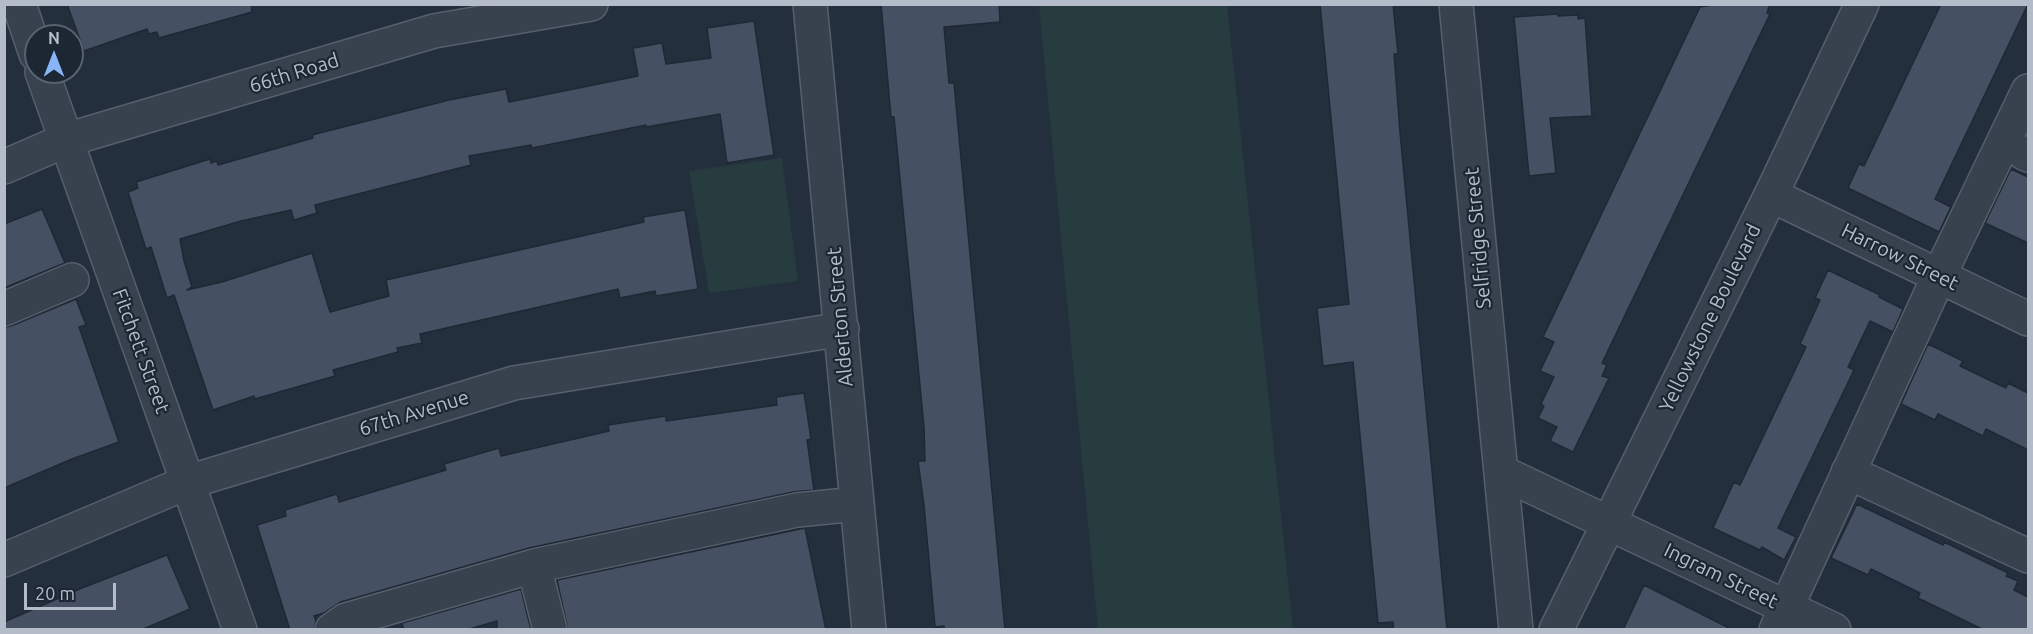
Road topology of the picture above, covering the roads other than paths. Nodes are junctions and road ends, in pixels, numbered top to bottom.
1 (591, 4) edge
2 (810, 4) edge
3 (1456, 4) edge
4 (1862, 4) edge
5 (14, 9) edge
6 (24, 29) edge
7 (46, 84) edge
8 (2028, 91) edge
9 (66, 140) junction
10 (4, 166) edge
11 (1771, 195) junction
12 (1939, 276) junction
13 (72, 280) dead end
14 (4, 309) edge
15 (2028, 319) edge
16 (842, 329) junction
17 (1501, 472) junction
18 (1848, 472) junction
19 (188, 482) junction
20 (857, 504) junction
21 (1609, 522) junction
22 (2028, 556) edge
23 (4, 560) edge
24 (534, 566) junction
25 (1781, 618) edge
26 (240, 630) edge
27 (332, 630) edge
28 (550, 630) edge
29 (869, 630) edge
30 (1516, 630) edge
31 (1556, 630) edge
32 (1834, 630) edge

1 - 9 street, 66th Road
2 - 16 street, Alderton Street
3 - 17 street, Selfridge Street
4 - 11 street, Yellowstone Boulevard
5 - 6 street
7 - 9 street, Fitchett Street
8 - 12 street
9 - 10 street, 66th Road
9 - 19 street, Fitchett Street
11 - 12 street, Harrow Street
11 - 21 street, Yellowstone Boulevard
12 - 15 street, Harrow Street
12 - 18 street
13 - 14 street
16 - 19 street, 67th Avenue
16 - 20 street, Alderton Street
17 - 21 street
17 - 30 street, Selfridge Street
18 - 22 street
18 - 25 street
19 - 23 street, 67th Avenue
19 - 26 street, Fitchett Street
20 - 24 street
20 - 29 street, Alderton Street
21 - 25 street, Ingram Street
21 - 31 street, Yellowstone Boulevard
24 - 27 street
24 - 28 street
25 - 32 street, Ingram Street

